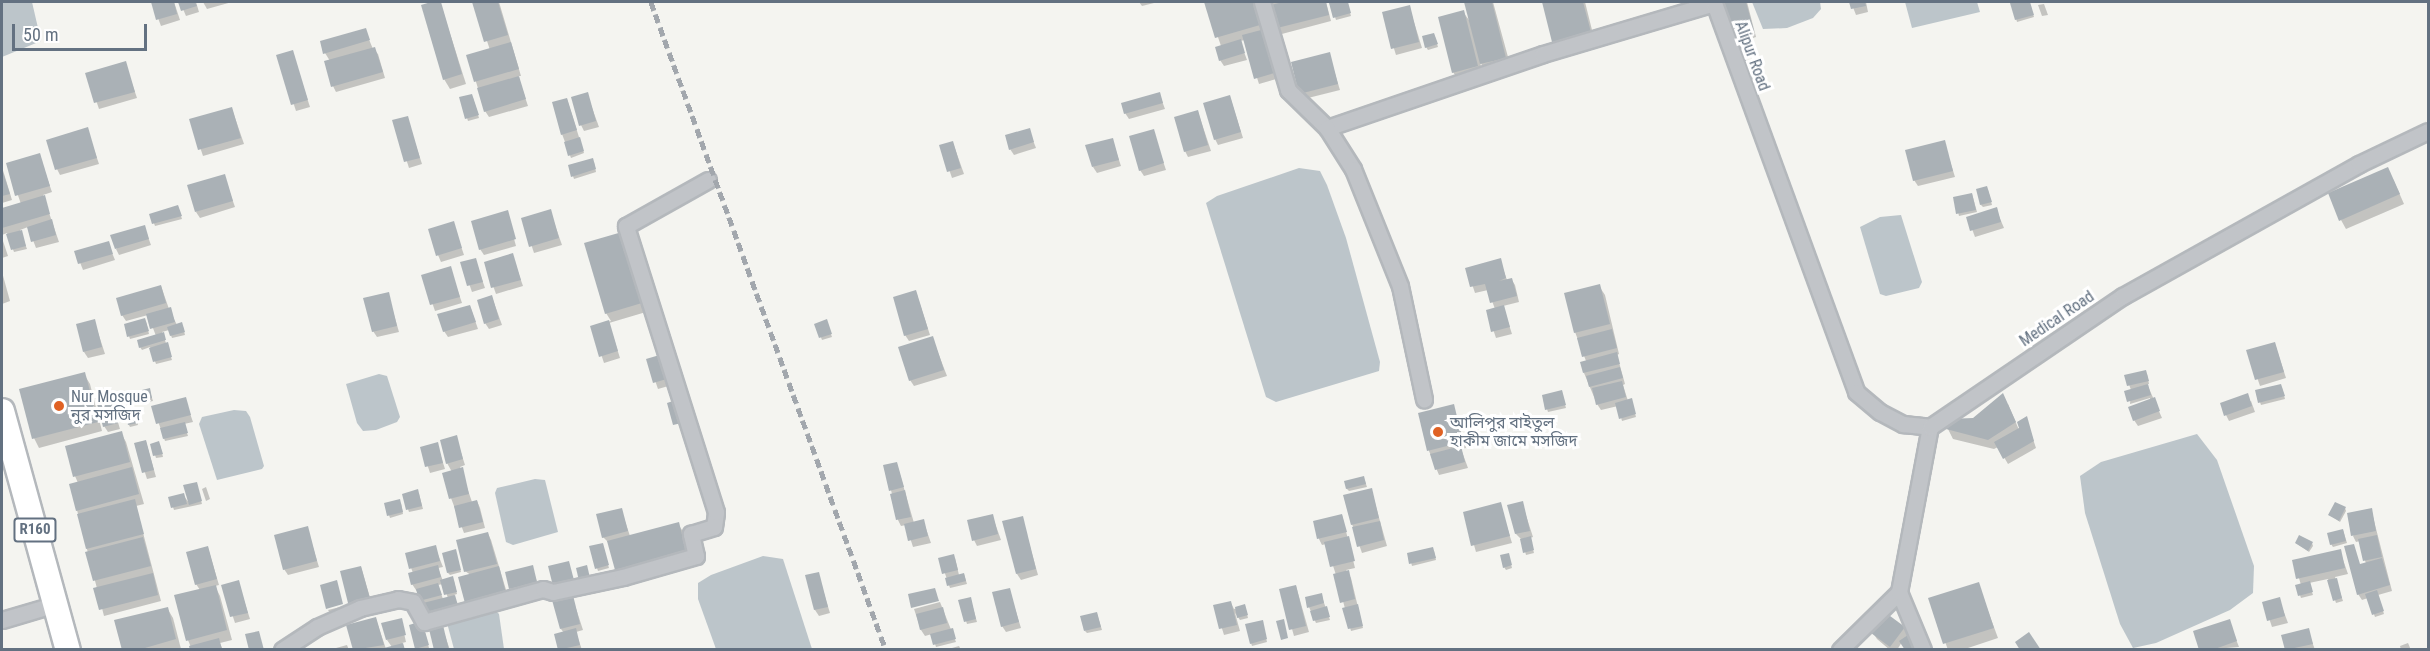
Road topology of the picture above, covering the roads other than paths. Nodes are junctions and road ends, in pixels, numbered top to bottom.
1 (1262, 2) edge
2 (1714, 2) edge
3 (1326, 128) junction
4 (2428, 131) edge
5 (708, 180) dead end
6 (1424, 399) dead end
7 (2, 411) edge
8 (1930, 427) junction
9 (1899, 592) junction
10 (56, 604) junction
11 (2, 620) edge
12 (68, 650) edge
13 (282, 650) edge
14 (1840, 650) edge
15 (1923, 650) edge

1 - 3 street
2 - 3 street, Alipur Road
2 - 8 street, Alipur Road
3 - 6 street
4 - 8 street, Medical Road
5 - 13 street
7 - 10 main road, R160
8 - 9 street
9 - 14 street
9 - 15 street
10 - 11 street
10 - 12 main road, R160

